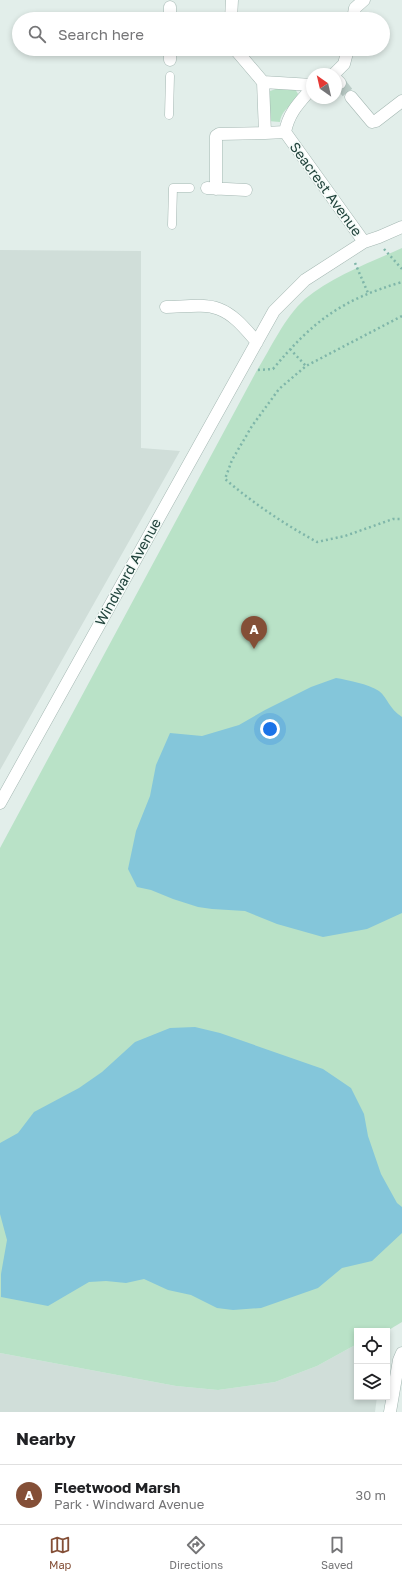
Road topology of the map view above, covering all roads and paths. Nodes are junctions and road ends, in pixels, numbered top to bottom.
1 (232, 0) edge
2 (364, 0) edge
3 (231, 12) edge
4 (354, 12) edge
5 (241, 56) edge
6 (346, 56) edge
7 (342, 68) edge
8 (170, 76) dead end
9 (263, 82) junction
10 (306, 85) edge
11 (306, 95) edge
12 (351, 97) tunnel mouth
13 (402, 101) edge
14 (170, 115) dead end
15 (285, 132) junction
16 (265, 133) junction
17 (190, 188) dead end
18 (246, 190) dead end
19 (172, 225) dead end
20 (402, 228) edge
21 (379, 238) junction
22 (364, 242) junction
23 (349, 252) junction
24 (402, 269) edge
25 (402, 282) edge
26 (368, 292) junction
27 (166, 307) dead end
28 (402, 316) edge
29 (257, 342) junction
30 (289, 349) junction
31 (306, 366) junction
32 (241, 370) junction
33 (402, 519) edge
34 (0, 803) edge
35 (402, 1353) edge
36 (390, 1412) edge

1 - 3 street
2 - 4 street
5 - 9 street
6 - 7 street
8 - 14 lane
9 - 10 street
9 - 16 street
11 - 15 street
12 - 13 street
15 - 16 street, Seacrest Avenue
15 - 22 street, Seacrest Avenue
16 - 18 street, Seacrest Avenue
17 - 19 lane
20 - 21 street, Windward Avenue
21 - 22 street, Windward Avenue
21 - 24 path
22 - 23 street, Windward Avenue
23 - 26 path
23 - 29 street, Windward Avenue
25 - 26 path
26 - 30 path
27 - 29 street
28 - 31 path
29 - 32 street, Windward Avenue
30 - 31 path
30 - 32 path
31 - 33 path
32 - 34 street, Windward Avenue
35 - 36 street

